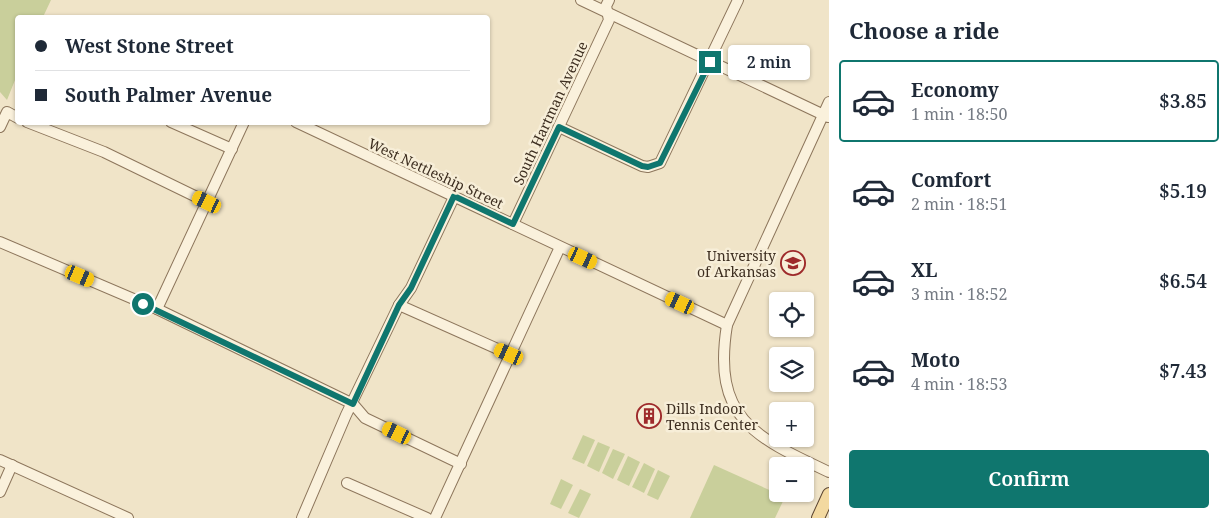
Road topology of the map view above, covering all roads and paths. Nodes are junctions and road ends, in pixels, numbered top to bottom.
1 (581, 0) edge
2 (609, 0) edge
3 (738, 0) edge
4 (607, 13) junction
5 (710, 62) junction
6 (829, 102) edge
7 (15, 116) edge
8 (826, 116) edge
9 (35, 125) edge
10 (178, 125) edge
11 (243, 125) edge
12 (302, 125) edge
13 (0, 127) edge
14 (559, 127) junction
15 (232, 148) junction
16 (454, 196) junction
17 (207, 202) junction
18 (513, 224) junction
19 (0, 242) edge
20 (560, 247) junction
21 (399, 305) junction
22 (157, 309) junction
23 (727, 325) junction
24 (509, 354) junction
25 (353, 404) junction
26 (0, 460) edge
27 (460, 464) junction
28 (12, 465) junction
29 (829, 472) edge
30 (347, 483) dead end
31 (0, 492) edge
32 (829, 494) edge
33 (128, 518) edge
34 (302, 518) edge
35 (428, 518) edge
36 (435, 518) edge
37 (818, 518) edge

1 - 4 street
2 - 4 street, South Hartman Avenue
3 - 5 street
4 - 5 street
4 - 14 street, South Hartman Avenue
5 - 8 street
5 - 14 street
6 - 8 street
7 - 13 street
8 - 23 street
9 - 17 street
10 - 15 street
11 - 15 street
12 - 16 street, West Nettleship Street
14 - 18 street, South Hartman Avenue
15 - 17 street
16 - 18 street, West Nettleship Street
16 - 21 street
17 - 22 street
18 - 20 street, West Nettleship Street
19 - 22 street
20 - 23 street, West Nettleship Street
20 - 24 street
21 - 24 street
21 - 25 street
22 - 25 street
23 - 29 street
24 - 27 street
25 - 27 street
25 - 34 street
26 - 28 street
27 - 36 street
28 - 31 street
28 - 33 street
30 - 35 street
32 - 37 main road

